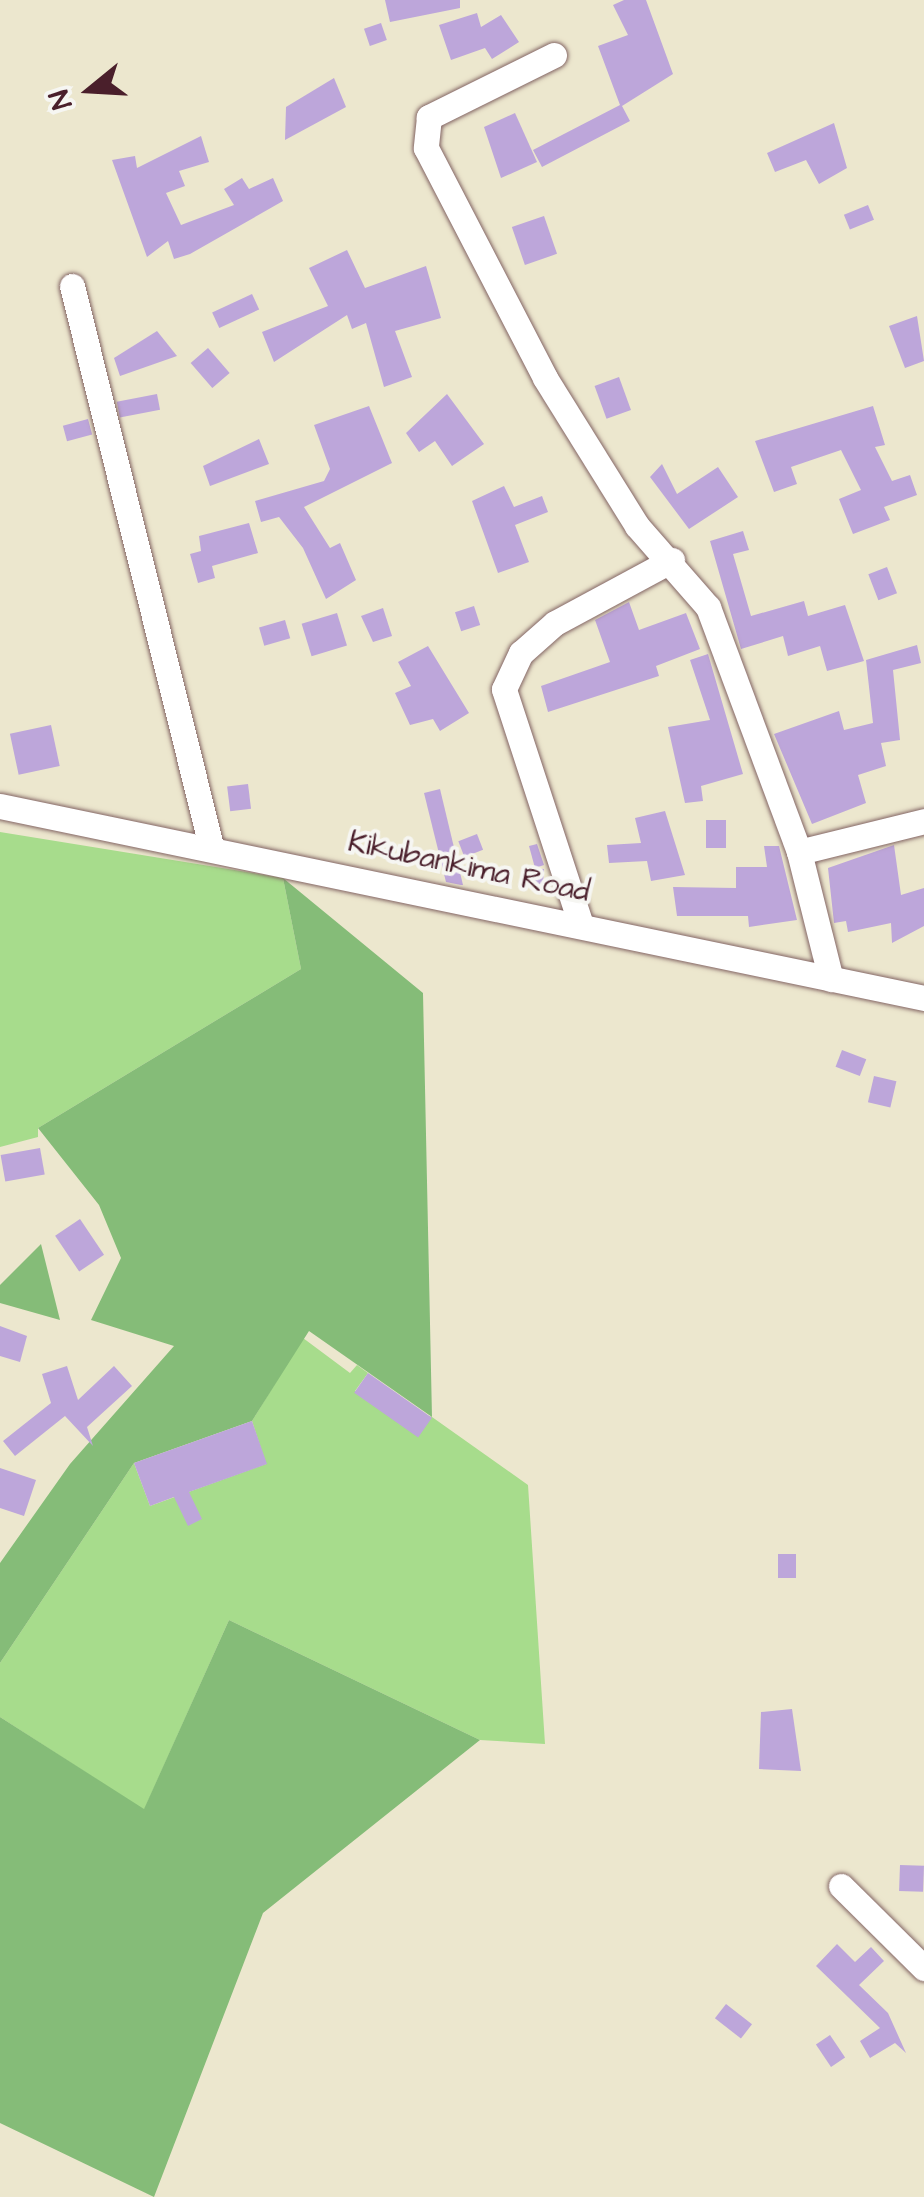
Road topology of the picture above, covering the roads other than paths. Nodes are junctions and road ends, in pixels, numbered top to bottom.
1 (554, 55) dead end
2 (72, 286) dead end
3 (672, 560) junction
4 (0, 806) edge
5 (924, 821) edge
6 (211, 846) junction
7 (800, 852) junction
8 (581, 924) junction
9 (831, 979) junction
10 (924, 998) edge
11 (841, 1886) dead end
12 (924, 1968) edge

1 - 3 street
2 - 6 street
3 - 7 street
3 - 8 street
4 - 6 street, Kikubankima Road
5 - 7 street
6 - 8 street, Kikubankima Road
7 - 9 street
8 - 9 street, Kikubankima Road
9 - 10 street, Kikubankima Road
11 - 12 street

